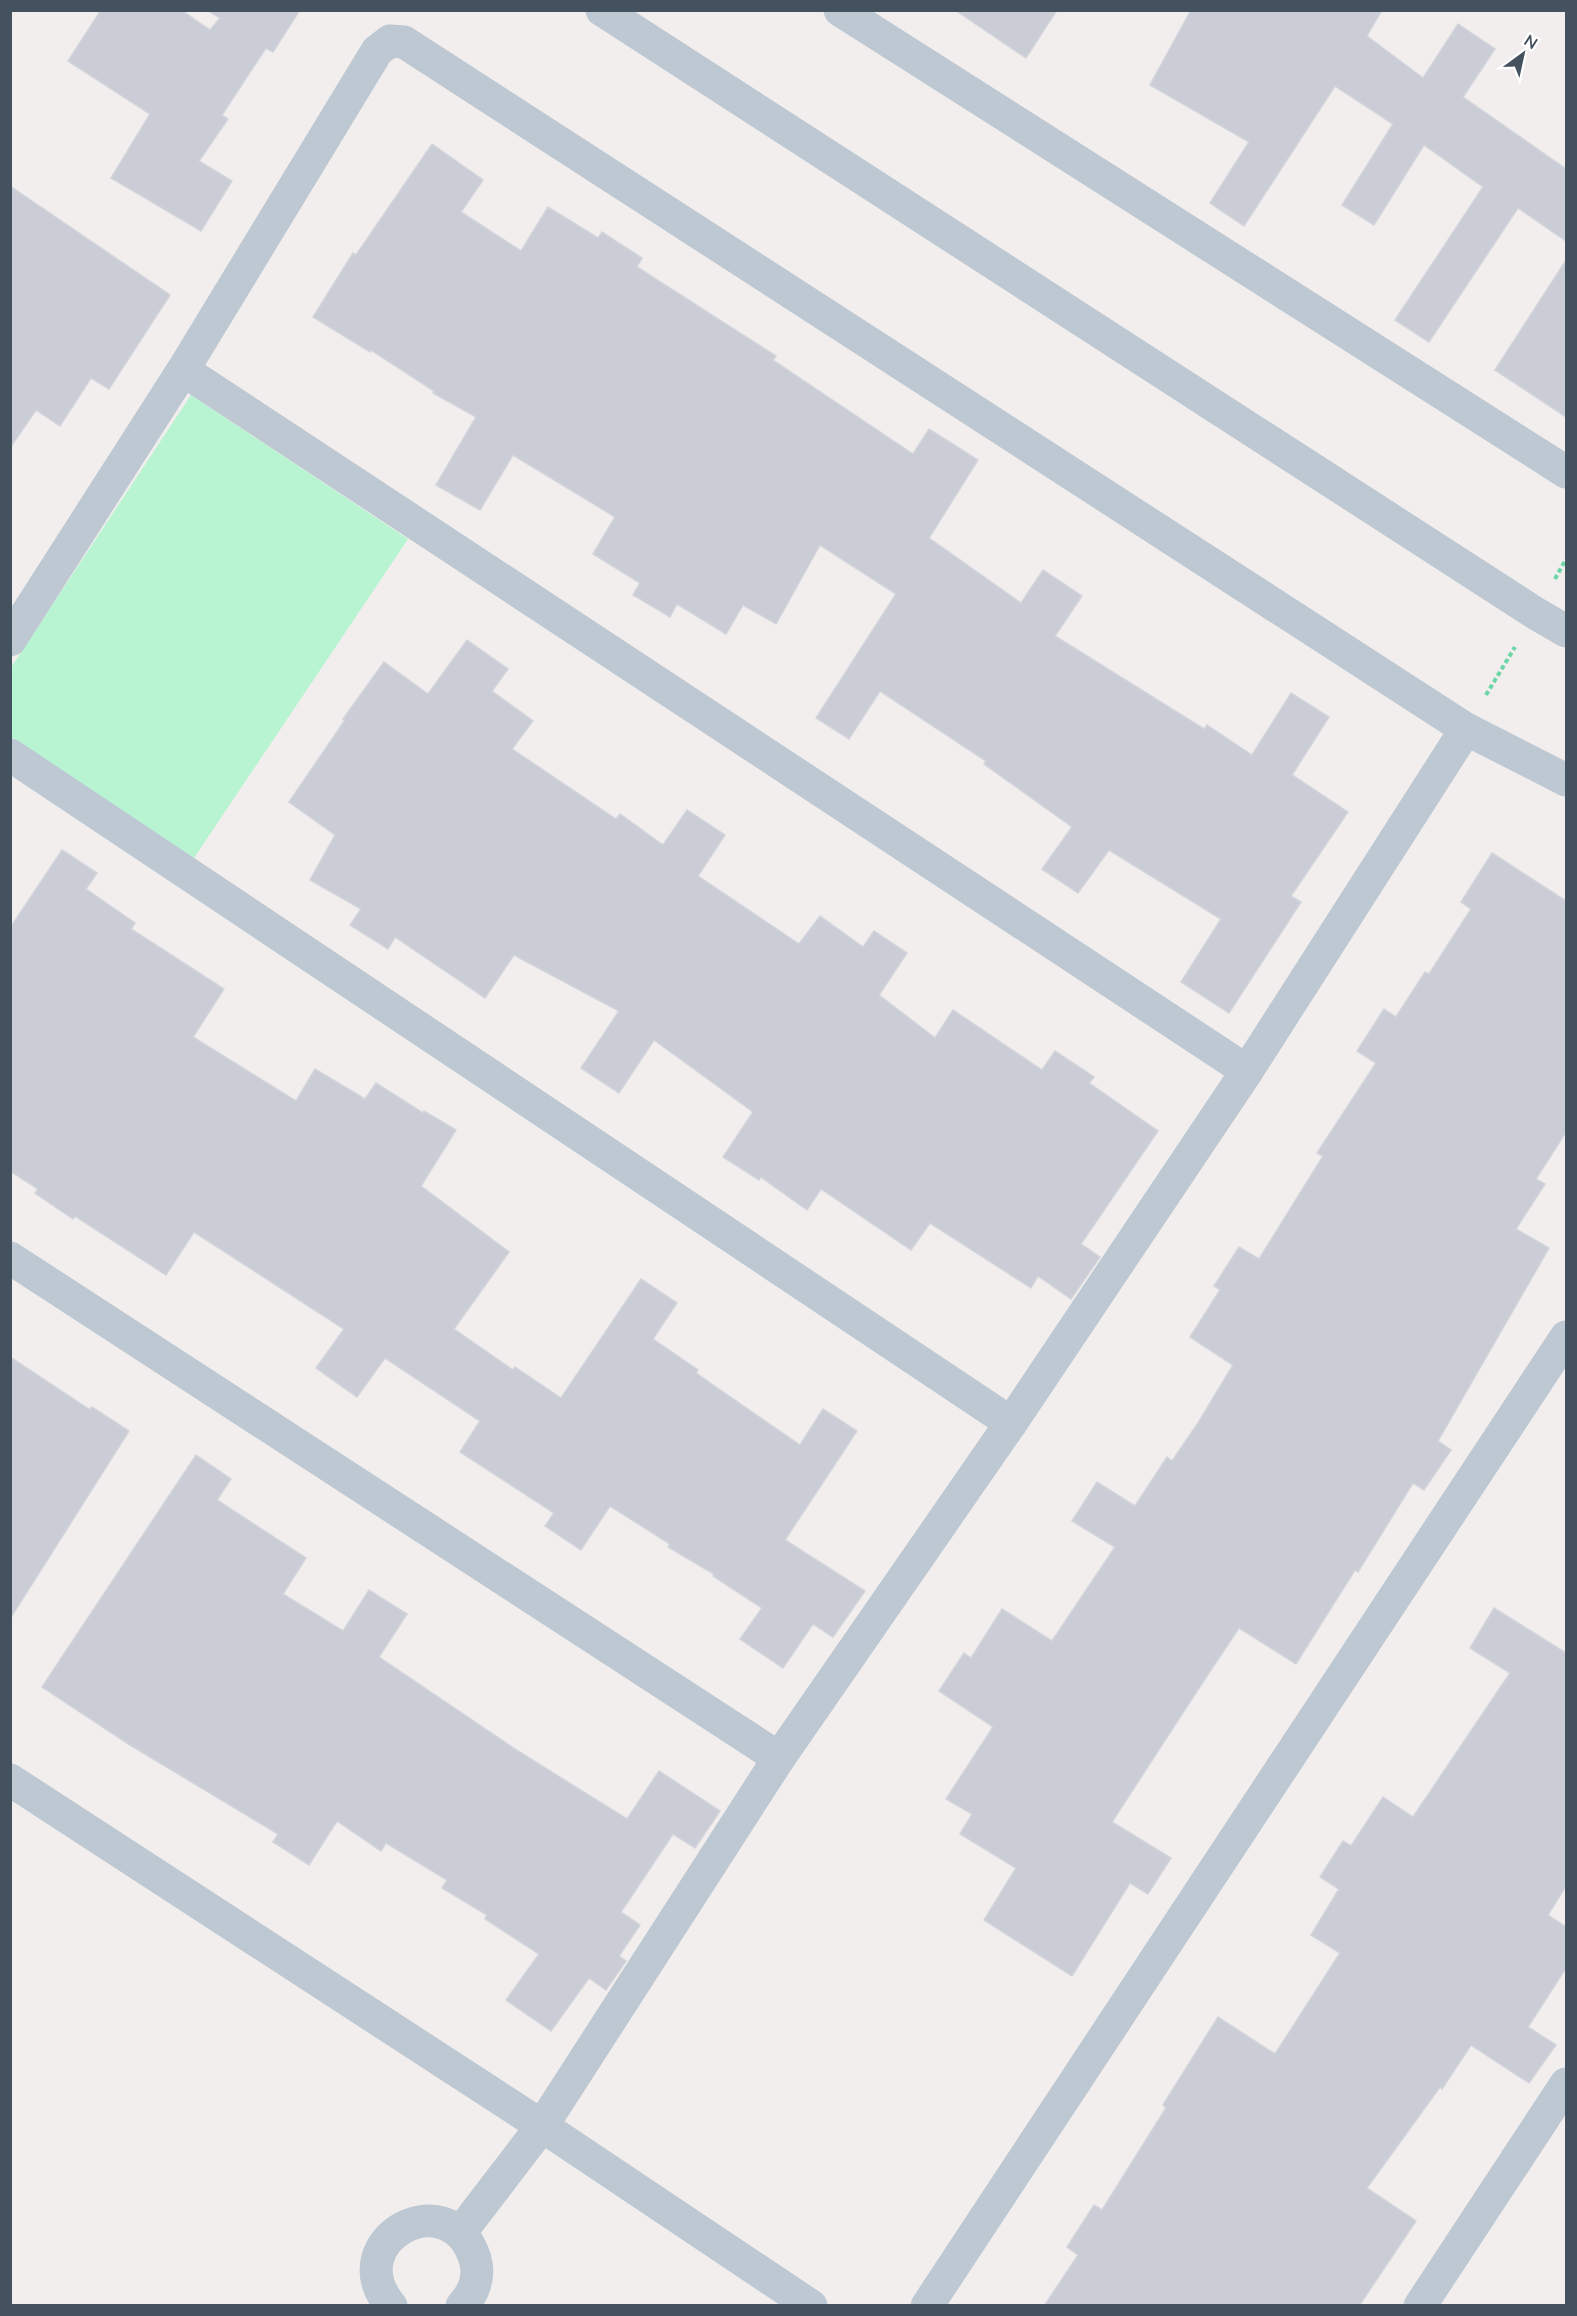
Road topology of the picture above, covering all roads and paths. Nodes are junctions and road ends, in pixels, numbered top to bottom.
1 (602, 10) edge
2 (840, 10) edge
3 (183, 370) junction
4 (1566, 472) edge
5 (1566, 631) edge
6 (10, 640) edge
7 (1466, 729) junction
8 (10, 755) edge
9 (1566, 780) edge
10 (1247, 1071) junction
11 (10, 1258) edge
12 (1566, 1337) edge
13 (1011, 1423) junction
14 (779, 1758) junction
15 (10, 1780) edge
16 (1566, 2084) edge
17 (542, 2127) junction
18 (460, 2233) junction
19 (391, 2306) edge
20 (462, 2306) edge
21 (811, 2306) edge
22 (927, 2306) edge
23 (1420, 2306) edge

1 - 5 street
2 - 4 street
3 - 6 street
3 - 7 street
3 - 10 street
7 - 9 street
7 - 10 street
8 - 13 street
10 - 13 street
11 - 14 street
12 - 22 street
13 - 14 street
14 - 17 street
15 - 17 street
16 - 23 street
17 - 18 street
17 - 21 street
18 - 19 street
18 - 20 street

